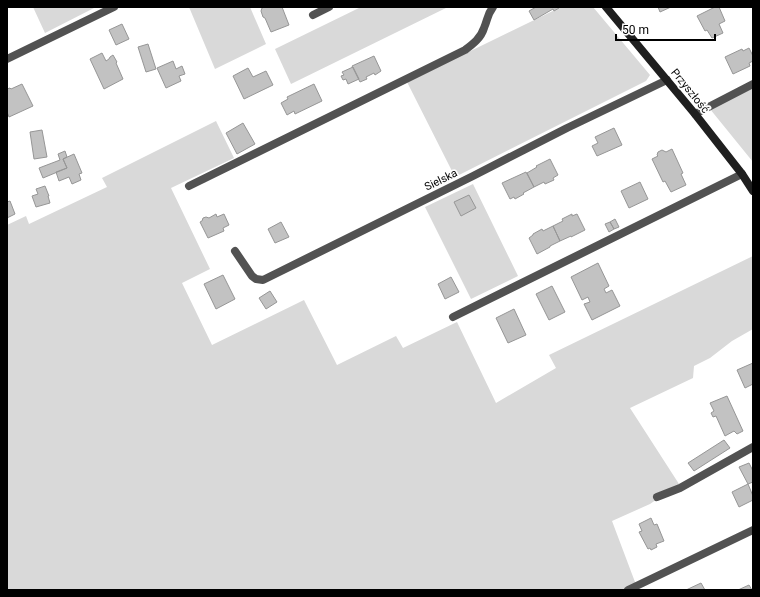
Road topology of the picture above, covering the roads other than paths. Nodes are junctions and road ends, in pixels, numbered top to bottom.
1 (114, 7) edge
2 (329, 7) edge
3 (493, 7) edge
4 (606, 7) edge
5 (313, 15) dead end
6 (7, 59) edge
7 (667, 80) junction
8 (753, 84) edge
9 (695, 114) junction
10 (742, 174) junction
11 (189, 186) dead end
12 (753, 191) edge
13 (235, 251) dead end
14 (453, 317) dead end
15 (753, 446) edge
16 (657, 497) dead end
17 (753, 530) edge
18 (628, 590) edge

1 - 6 street
2 - 5 street
3 - 11 street
4 - 7 street, Przyszłość
7 - 9 street, Przyszłość
7 - 13 street, Sielska
8 - 9 street
9 - 10 street, Przyszłość
10 - 12 street, Przyszłość
10 - 14 street
15 - 16 street
17 - 18 street

